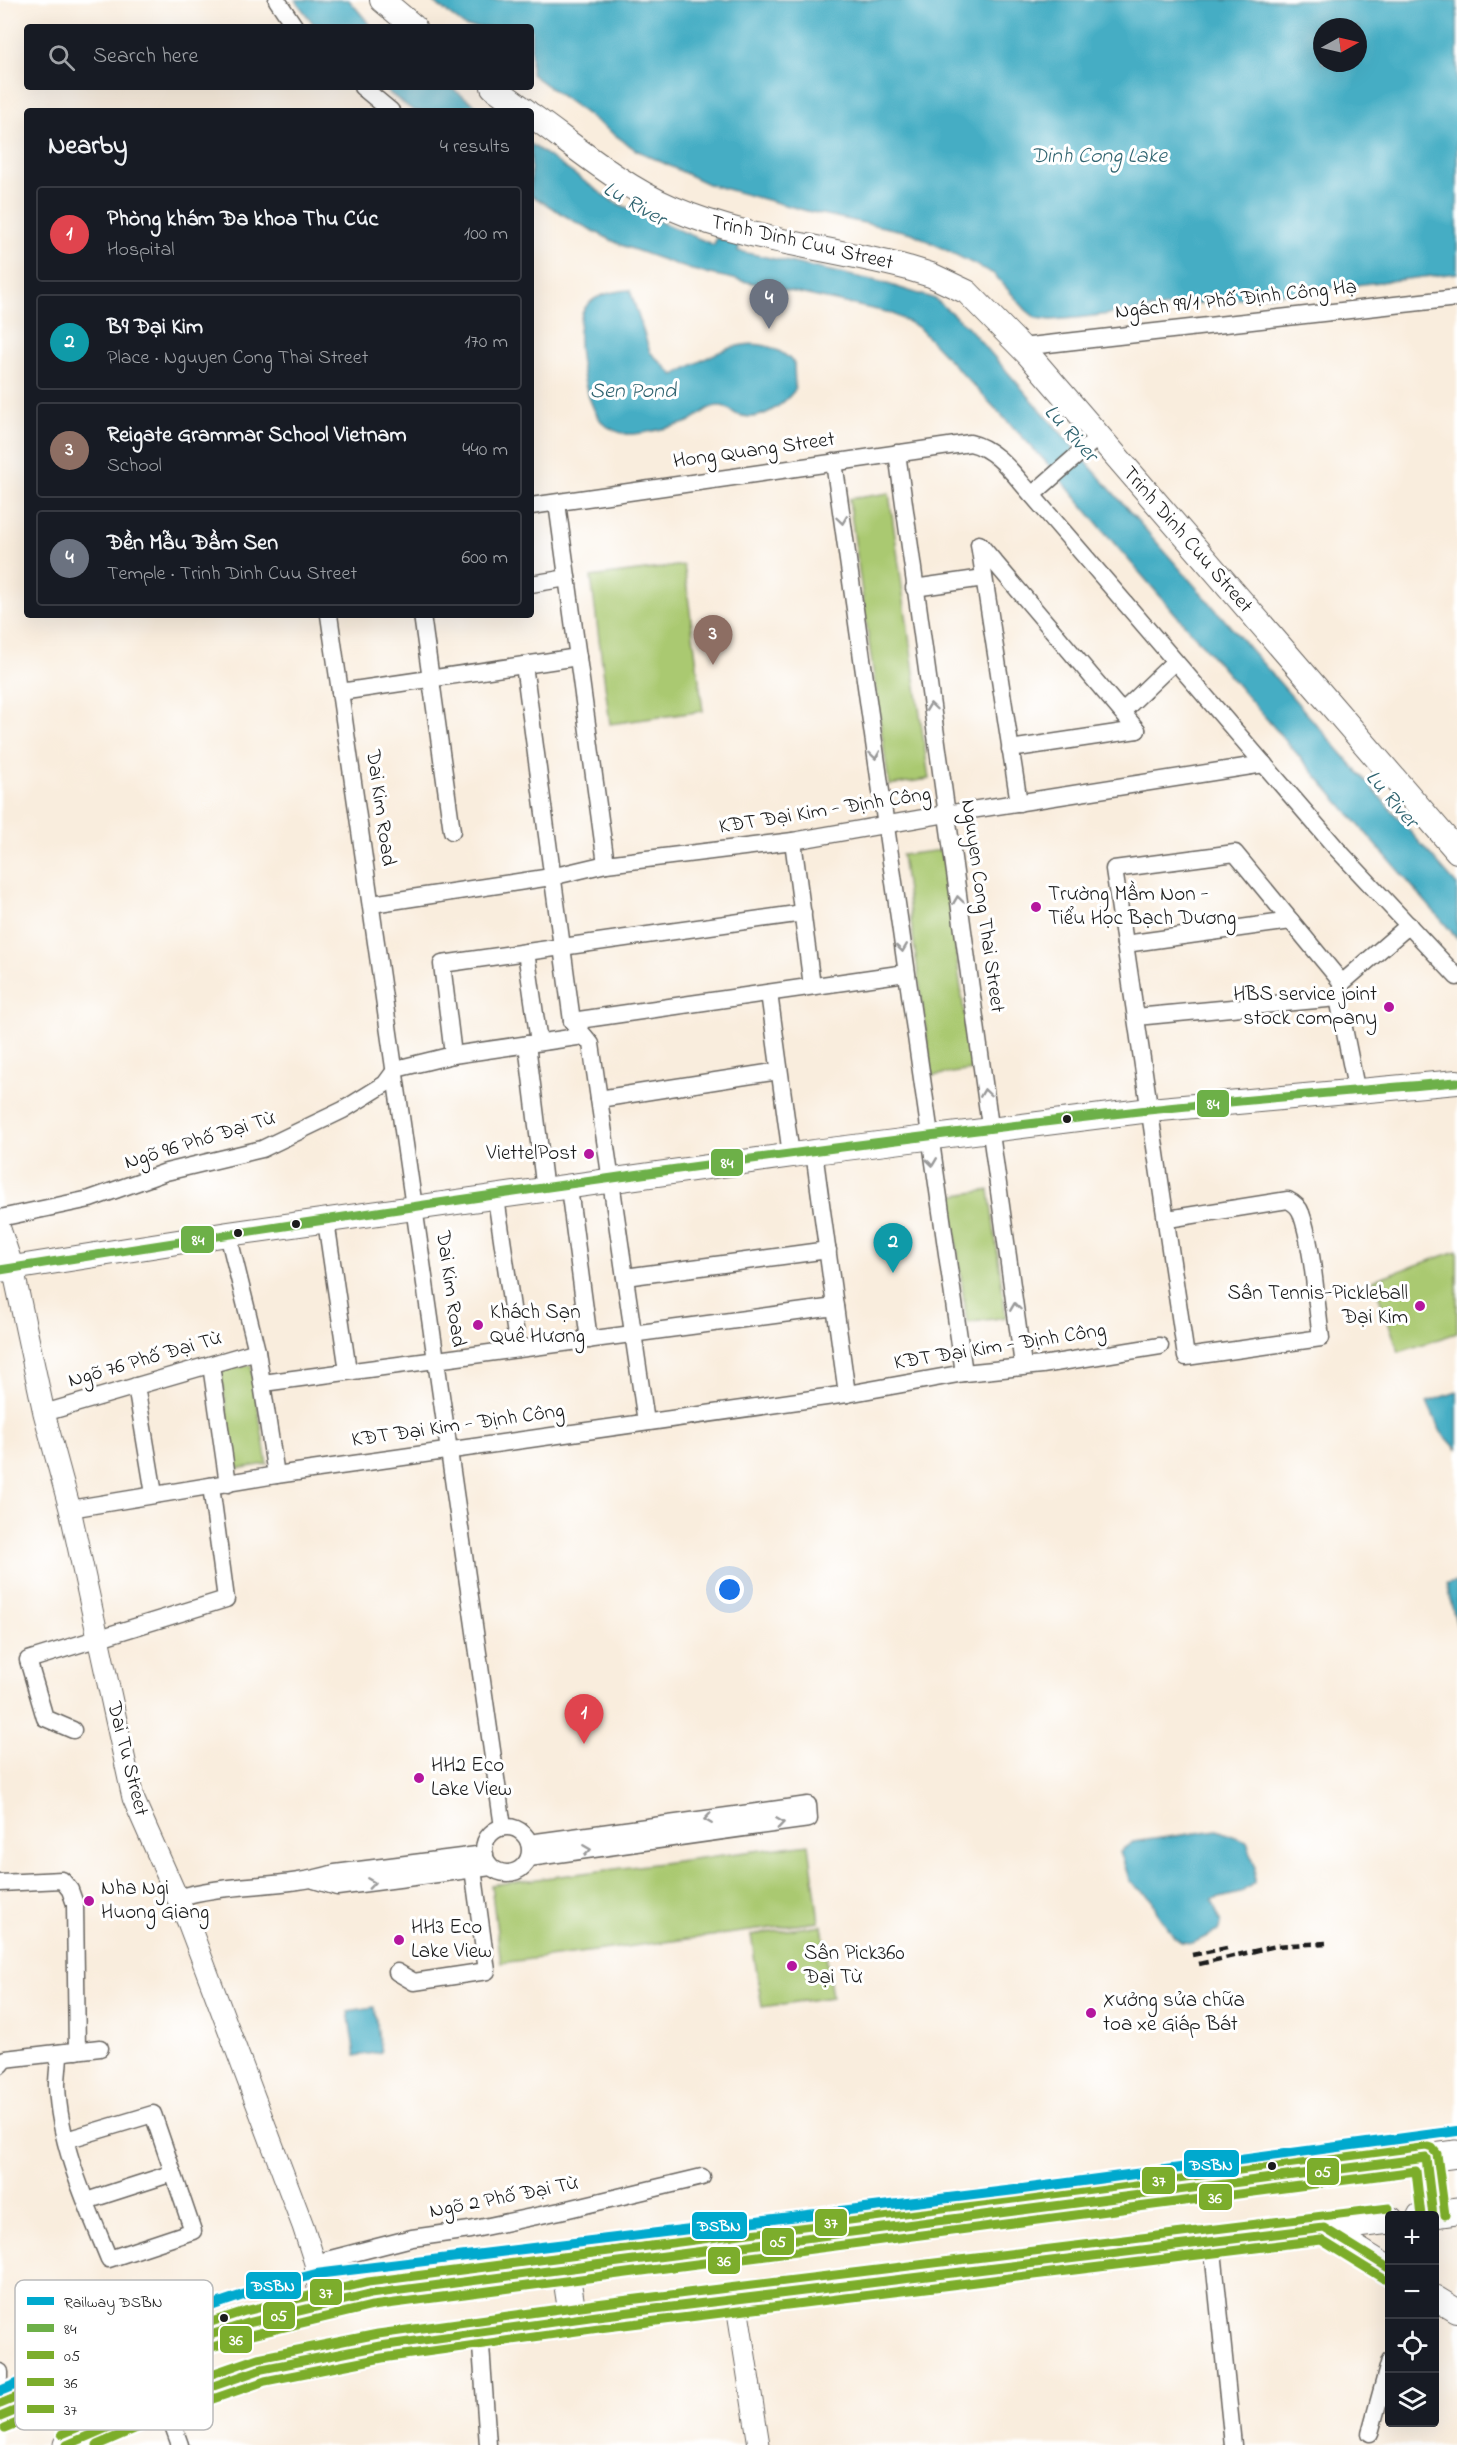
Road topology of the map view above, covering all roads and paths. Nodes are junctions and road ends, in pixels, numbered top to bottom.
1 (277, 0) edge
2 (382, 0) edge
3 (293, 24) edge
4 (410, 24) edge
5 (366, 90) edge
6 (497, 90) edge
7 (387, 108) edge
8 (522, 108) edge
9 (534, 117) edge
10 (1457, 298) edge
11 (1021, 347) junction
12 (1092, 442) junction
13 (897, 453) junction
14 (834, 462) junction
15 (1032, 495) junction
16 (557, 503) junction
17 (534, 506) edge
18 (567, 578) junction
19 (984, 578) junction
20 (534, 584) edge
21 (914, 588) junction
22 (329, 618) edge
23 (422, 618) edge
24 (578, 657) junction
25 (1174, 662) junction
26 (524, 665) junction
27 (431, 678) junction
28 (340, 692) junction
29 (1122, 712) junction
30 (1010, 749) junction
31 (1264, 764) junction
32 (1019, 803) junction
33 (946, 814) junction
34 (884, 824) junction
35 (452, 831) dead end
36 (793, 841) junction
37 (1457, 851) edge
38 (606, 864) junction
39 (551, 877) junction
40 (372, 904) junction
41 (802, 913) junction
42 (1291, 921) junction
43 (1409, 925) junction
44 (1125, 944) junction
45 (561, 947) junction
46 (526, 952) junction
47 (906, 973) junction
48 (1457, 977) edge
49 (812, 986) junction
50 (1340, 990) junction
51 (769, 993) junction
52 (1136, 1017) junction
53 (572, 1021) junction
54 (584, 1036) junction
55 (533, 1043) junction
56 (453, 1055) junction
57 (396, 1069) junction
58 (779, 1071) junction
59 (1457, 1082) edge
60 (1356, 1093) junction
61 (599, 1099) junction
62 (1150, 1110) junction
63 (990, 1130) junction
64 (929, 1138) junction
65 (802, 1154) junction
66 (611, 1182) junction
67 (569, 1188) junction
68 (544, 1191) junction
69 (496, 1197) junction
70 (416, 1209) junction
71 (0, 1218) edge
72 (1168, 1219) junction
73 (326, 1221) junction
74 (0, 1228) edge
75 (228, 1234) junction
76 (828, 1250) junction
77 (7, 1269) edge
78 (625, 1277) junction
79 (835, 1306) junction
80 (633, 1334) junction
81 (589, 1340) junction
82 (1160, 1346) dead end
83 (518, 1349) junction
84 (257, 1351) junction
85 (437, 1359) junction
86 (211, 1365) junction
87 (1023, 1365) junction
88 (348, 1371) junction
89 (964, 1373) junction
90 (263, 1383) junction
91 (136, 1386) junction
92 (847, 1394) junction
93 (44, 1413) junction
94 (646, 1422) junction
95 (449, 1450) junction
96 (276, 1475) junction
97 (228, 1484) junction
98 (211, 1486) junction
99 (154, 1494) junction
100 (70, 1509) junction
101 (99, 1637) junction
102 (73, 1730) dead end
103 (808, 1812) dead end
104 (503, 1827) junction
105 (529, 1851) junction
106 (488, 1860) junction
107 (473, 1869) junction
108 (311, 1880) junction
109 (0, 1883) edge
110 (177, 1898) junction
111 (397, 1972) dead end
112 (100, 2048) dead end
113 (77, 2051) junction
114 (59, 2053) junction
115 (0, 2065) edge
116 (66, 2140) junction
117 (1457, 2154) edge
118 (1426, 2158) junction
119 (173, 2174) junction
120 (702, 2177) dead end
121 (86, 2201) junction
122 (1434, 2211) edge
123 (1385, 2220) edge
124 (1324, 2228) junction
125 (1212, 2241) junction
126 (315, 2263) junction
127 (1385, 2266) edge
128 (565, 2268) junction
129 (736, 2299) junction
130 (1439, 2300) edge
131 (320, 2306) junction
132 (1457, 2311) edge
133 (573, 2319) junction
134 (480, 2332) junction
135 (213, 2334) edge
136 (1386, 2373) edge
137 (213, 2386) edge
138 (15, 2411) edge
139 (0, 2417) edge
140 (175, 2430) edge
141 (1370, 2433) dead end
142 (108, 2436) edge
143 (67, 2445) edge
144 (180, 2445) edge
145 (488, 2445) edge
146 (759, 2445) edge
147 (1233, 2445) edge

1 - 3 street
2 - 4 main road
5 - 7 street
6 - 8 main road
9 - 11 main road, Trinh Dinh Cuu Street
10 - 11 street, Ngách 99/1 Phố Định Công Hạ
11 - 12 main road, Trinh Dinh Cuu Street
12 - 15 street
12 - 37 main road, Trinh Dinh Cuu Street
13 - 14 street, Hong Quang Street
13 - 15 street, Hong Quang Street
13 - 21 street, Nguyen Cong Thai Street
14 - 16 street, Hong Quang Street
14 -> 34 street
15 - 25 street
16 - 17 street, Hong Quang Street
16 - 18 street
18 - 20 street
18 - 24 street
19 - 21 street
19 - 29 street
19 - 30 street
33 -> 21 street, Nguyen Cong Thai Street
22 - 28 street, Dai Kim Road
23 - 27 street
24 - 26 street
24 - 38 street
25 - 29 street
25 - 31 street
26 - 27 street
26 - 39 street
27 - 28 street
27 - 35 street
28 - 40 street, Dai Kim Road
29 - 30 street
30 - 32 street
31 - 32 street, KĐT Đại Kim - Định Công
31 - 43 street
32 - 33 street, KĐT Đại Kim - Định Công
33 - 34 street, KĐT Đại Kim - Định Công
63 -> 33 street, Nguyen Cong Thai Street
34 - 36 street, KĐT Đại Kim - Định Công
34 -> 47 street
36 - 38 street, KĐT Đại Kim - Định Công
36 - 41 street
38 - 39 street, KĐT Đại Kim - Định Công
39 - 40 street, KĐT Đại Kim - Định Công
39 - 45 street
40 - 57 street, Dai Kim Road
41 - 45 street
41 - 49 street
42 - 44 street
42 - 44 street
42 - 50 street
43 - 48 street
43 - 50 street
44 - 52 street
45 - 46 street
45 - 53 street
46 - 55 street
46 - 56 street
47 - 49 street
47 - 64 street
49 - 51 street
50 - 52 street
50 - 60 street
51 - 53 street
51 - 58 street
52 - 62 street
53 - 54 street
54 - 55 street
54 - 61 street
55 - 56 street
55 - 68 street
56 - 57 street
57 - 70 street, Dai Kim Road
57 - 71 street, Ngõ 96 Phố Đại Từ
58 - 61 street
58 - 65 street
59 - 60 main road
60 - 62 main road
61 - 66 street
62 - 63 main road
62 - 72 street
63 - 64 main road
87 -> 63 street, Nguyen Cong Thai Street
64 - 65 main road
64 -> 89 street
65 - 66 main road
65 - 76 street
66 - 67 main road
66 - 78 street
67 - 68 main road
67 - 81 street
68 - 69 main road
69 - 70 main road
69 - 83 street
70 - 73 main road
70 - 85 street, Dai Kim Road
72 - 72 street
73 - 75 main road
73 - 88 street
74 - 77 street, Dai Tu Street
75 - 77 main road
75 - 84 street
76 - 78 street
76 - 79 street
77 - 93 street, Dai Tu Street
78 - 80 street
79 - 80 street
79 - 92 street
80 - 81 street
80 - 94 street
81 - 83 street
82 - 87 street, KĐT Đại Kim - Định Công
83 - 85 street
84 - 86 street, Ngõ 76 Phố Đại Từ
84 - 90 street
85 - 88 street
85 - 95 street, Dai Kim Road
86 - 91 street, Ngõ 76 Phố Đại Từ
86 - 97 street
87 - 89 street, KĐT Đại Kim - Định Công
88 - 90 street
89 - 92 street, KĐT Đại Kim - Định Công
90 - 96 street
91 - 93 street, Ngõ 76 Phố Đại Từ
91 - 99 street
92 - 94 street, KĐT Đại Kim - Định Công
93 - 100 street, Dai Tu Street
94 - 95 street, KĐT Đại Kim - Định Công
95 - 96 street, KĐT Đại Kim - Định Công
95 - 104 street, Dai Kim Road
96 - 97 street, KĐT Đại Kim - Định Công
97 - 98 street, KĐT Đại Kim - Định Công
98 - 99 street, KĐT Đại Kim - Định Công
98 - 101 street
99 - 100 street, KĐT Đại Kim - Định Công
100 - 101 street, Dai Tu Street
101 - 102 street
101 - 110 street, Dai Tu Street
103 - 105 street
104 - 105 street
104 - 106 street
105 - 106 street
106 - 107 street
106 - 108 street
108 -> 107 street
107 - 111 street
108 - 110 street
109 - 113 street
110 - 126 street, Dai Tu Street
112 - 113 street
113 - 114 street
114 - 115 street
114 - 116 street
116 - 119 street
116 - 121 street
117 - 118 main road
118 - 122 main road
118 - 128 main road
119 - 121 street
119 - 121 street
120 - 126 street, Ngõ 2 Phố Đại Từ
123 - 124 main road
124 - 125 main road
124 - 127 main road
125 - 129 main road
125 - 147 street
126 - 131 street, Dai Tu Street
128 - 131 main road
128 - 133 main road
129 - 133 main road
129 - 146 street
130 - 132 main road
131 - 135 main road
133 - 134 main road
134 - 137 main road
134 - 145 street
136 - 141 street
138 - 139 main road
140 - 144 street
142 - 143 main road

